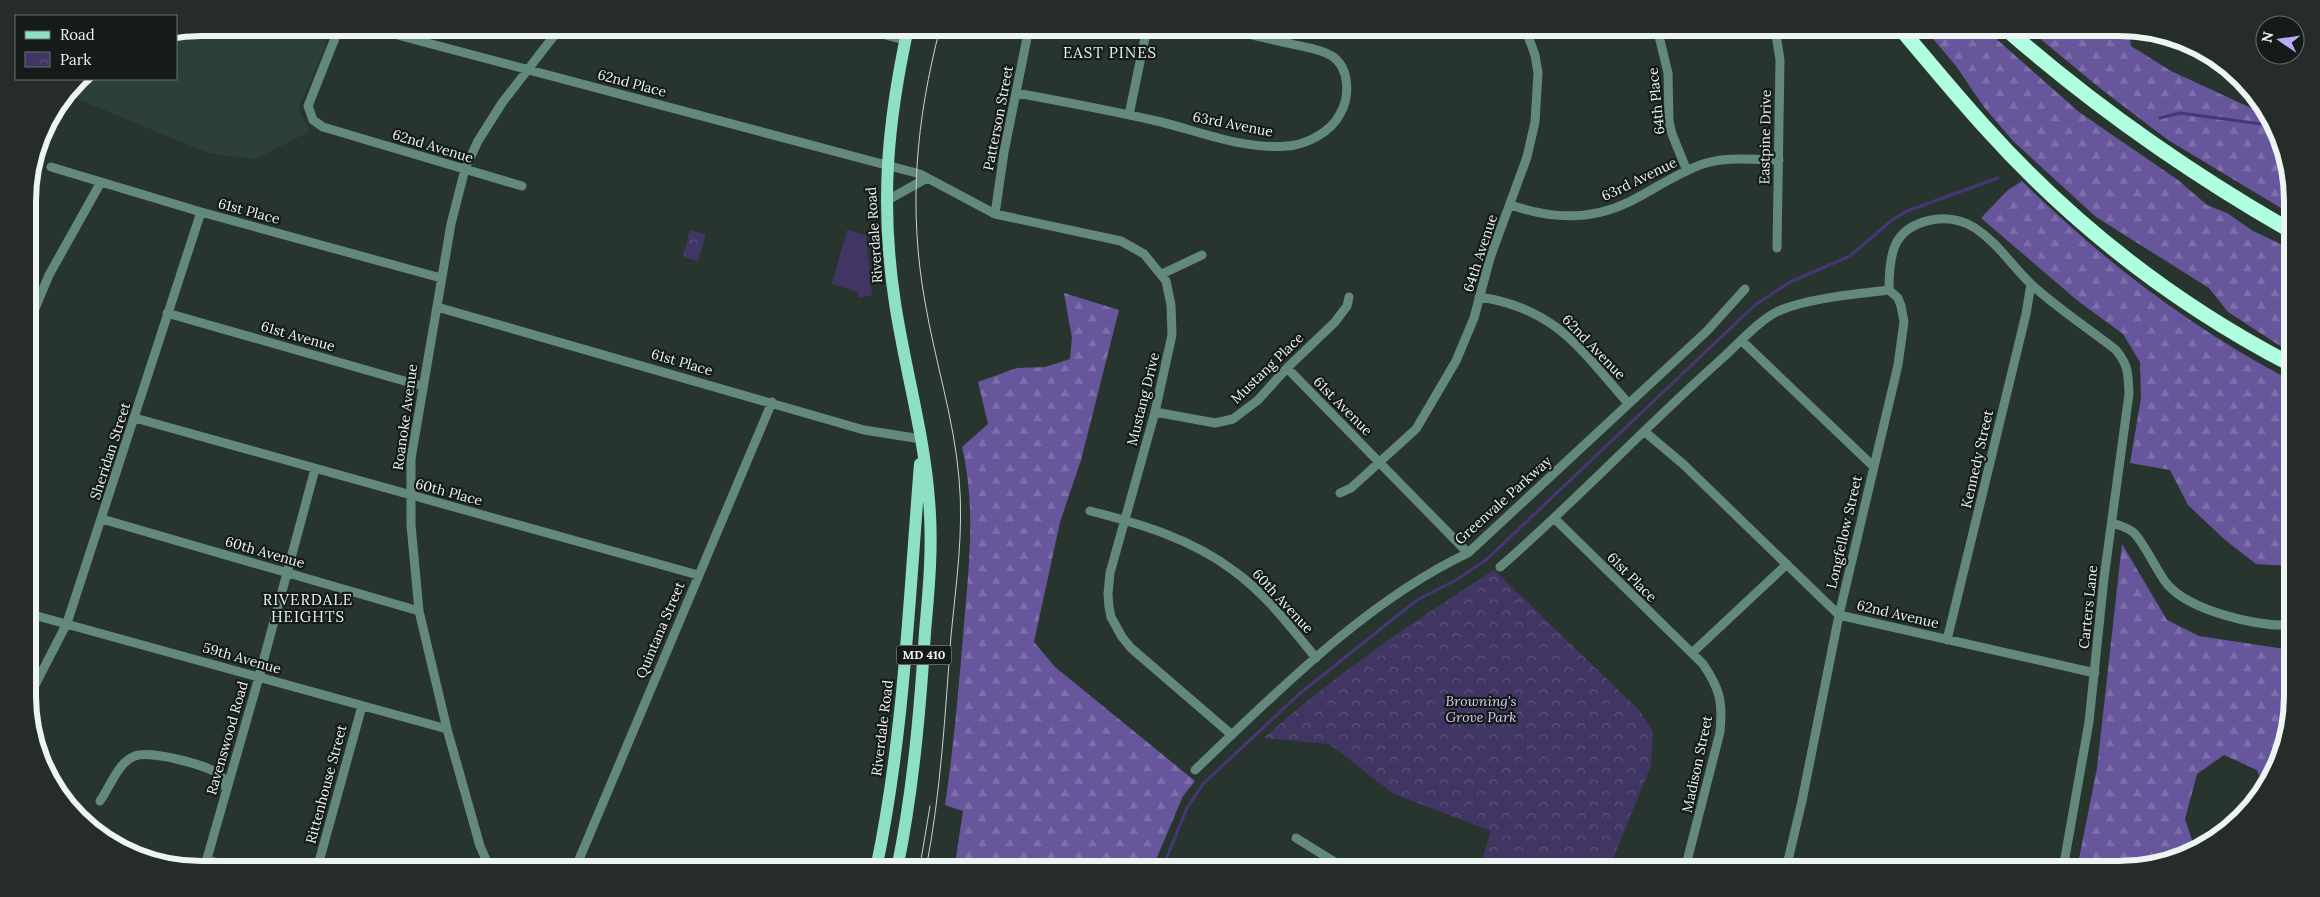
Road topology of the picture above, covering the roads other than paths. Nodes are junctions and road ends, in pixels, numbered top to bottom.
1 (1259, 36) edge
2 (1528, 36) edge
3 (1659, 36) edge
4 (1776, 36) edge
5 (1907, 36) edge
6 (2015, 36) edge
7 (335, 37) edge
8 (405, 37) edge
9 (553, 37) edge
10 (892, 37) edge
11 (906, 37) edge
12 (1027, 37) edge
13 (1145, 37) edge
14 (905, 40) junction
15 (527, 69) junction
16 (1016, 93) junction
17 (1130, 115) junction
18 (1779, 160) junction
19 (886, 166) junction
20 (51, 167) dead end
21 (465, 169) junction
22 (1687, 171) junction
23 (927, 178) junction
24 (100, 182) junction
25 (522, 186) dead end
26 (886, 202) junction
27 (1510, 205) junction
28 (200, 212) junction
29 (995, 214) junction
30 (2284, 227) edge
31 (1777, 248) dead end
32 (1202, 255) dead end
33 (1162, 274) junction
34 (441, 278) junction
35 (2031, 284) junction
36 (1745, 289) dead end
37 (1889, 290) junction
38 (1349, 297) dead end
39 (1479, 297) junction
40 (37, 304) edge
41 (437, 307) junction
42 (167, 313) junction
43 (1742, 341) junction
44 (2284, 360) edge
45 (1287, 368) junction
46 (422, 386) junction
47 (772, 402) junction
48 (1628, 404) junction
49 (1154, 412) junction
50 (135, 418) junction
51 (1645, 432) junction
52 (922, 439) junction
53 (1380, 462) junction
54 (1873, 466) junction
55 (315, 469) junction
56 (1340, 493) dead end
57 (410, 496) junction
58 (1090, 512) dead end
59 (102, 519) junction
60 (1555, 519) junction
61 (1126, 520) junction
62 (2112, 523) junction
63 (1468, 553) junction
64 (1787, 564) junction
65 (1500, 567) dead end
66 (288, 572) junction
67 (698, 575) junction
68 (420, 611) junction
69 (36, 615) edge
70 (1839, 615) junction
71 (67, 623) junction
72 (2284, 625) edge
73 (1948, 640) junction
74 (1692, 653) junction
75 (1316, 658) junction
76 (2094, 673) junction
77 (259, 677) junction
78 (36, 683) edge
79 (362, 706) junction
80 (447, 729) junction
81 (1232, 735) junction
82 (1195, 770) dead end
83 (226, 792) junction
84 (100, 801) dead end
85 (1296, 838) dead end
86 (207, 860) joint
87 (1332, 860) edge
88 (1688, 860) edge
89 (1788, 860) edge
90 (2065, 860) edge
91 (211, 861) edge
92 (319, 861) edge
93 (487, 861) edge
94 (578, 861) edge
95 (878, 861) edge
96 (898, 861) edge

1 - 17 street, 63rd Avenue
2 - 27 street, 64th Avenue
3 - 22 street, 64th Place
4 - 18 street, Eastpine Drive
5 - 44 highway
6 - 30 highway
7 - 21 street, 62nd Avenue
8 - 15 street, 62nd Place
9 - 15 street, Roanoke Avenue
10 - 14 street
11 - 14 main road, Riverdale Road / MD 410
12 - 16 street, Patterson Street
13 - 17 street
14 - 19 main road, Riverdale Road / MD 410
15 - 19 street, 62nd Place
15 - 21 street, Roanoke Avenue
16 - 17 street, 63rd Avenue
16 - 29 street, Patterson Street
18 - 22 street, 63rd Avenue
18 - 31 street, Eastpine Drive
19 - 23 street, Mustang Drive
19 - 26 main road, Riverdale Road / MD 410
20 - 24 street, 61st Place
21 - 25 street, 62nd Avenue
21 - 34 street, Roanoke Avenue
22 - 27 street, 63rd Avenue
23 - 26 street
23 - 29 street, Mustang Drive
24 - 28 street, 61st Place
24 - 40 street
26 - 52 main road, Riverdale Road / MD 410
27 - 39 street, 64th Avenue
28 - 34 street, 61st Place
28 - 42 street, Sheridan Street
29 - 33 street, Mustang Drive
32 - 33 street
33 - 49 street, Mustang Drive
34 - 41 street, Roanoke Avenue
35 - 37 street
35 - 62 street, Carters Lane
35 - 73 street, Kennedy Street
36 - 48 street, Greenvale Parkway
37 - 43 street
37 - 54 street, Longfellow Street
38 - 45 street, Mustang Place
39 - 48 street, 62nd Avenue
39 - 53 street, 64th Avenue
41 - 46 street, Roanoke Avenue
41 - 47 street, 61st Place
42 - 46 street, 61st Avenue
42 - 50 street, Sheridan Street
43 - 51 street
43 - 54 street
45 - 49 street, Mustang Place
45 - 53 street, 61st Avenue
46 - 57 street, Roanoke Avenue
47 - 52 street, 61st Place
47 - 67 street, Quintana Street
48 - 63 street, Greenvale Parkway
49 - 61 street, Mustang Drive
50 - 55 street, 60th Place
50 - 59 street, Sheridan Street
51 - 60 street
51 - 64 street, 62nd Avenue
52 - 95 main road, Riverdale Road / MD 410
52 - 96 main road, Riverdale Road / MD 410
53 - 56 street
53 - 63 street, 61st Avenue
54 - 70 street, Longfellow Street
55 - 57 street, 60th Place
55 - 66 street, Ravenswood Road
57 - 67 street, 60th Place
57 - 68 street, Roanoke Avenue
58 - 61 street, 60th Avenue
59 - 66 street, 60th Avenue
59 - 71 street, Sheridan Street
60 - 65 street
60 - 74 street, 61st Place
61 - 75 street, 60th Avenue
61 - 81 street, Mustang Drive
62 - 72 street
62 - 76 street, Carters Lane
63 - 75 street, Greenvale Parkway
64 - 70 street, 62nd Avenue
64 - 74 street
66 - 68 street, 60th Avenue
66 - 77 street, Ravenswood Road
67 - 94 street, Quintana Street
68 - 80 street, Roanoke Avenue
69 - 71 street, 59th Avenue
70 - 73 street, 62nd Avenue
70 - 89 street, Longfellow Street
71 - 77 street, 59th Avenue
71 - 78 street, Sheridan Street
73 - 76 street, 62nd Avenue
74 - 88 street, Madison Street
75 - 81 street, Greenvale Parkway
76 - 90 street, Carters Lane
77 - 79 street, 59th Avenue
77 - 83 street, Ravenswood Road
79 - 80 street, 59th Avenue
79 - 92 street, Rittenhouse Street
80 - 93 street, Roanoke Avenue
81 - 82 street, Greenvale Parkway
83 - 84 street
83 - 86 street, Ravenswood Road
85 - 87 street
86 - 91 street

